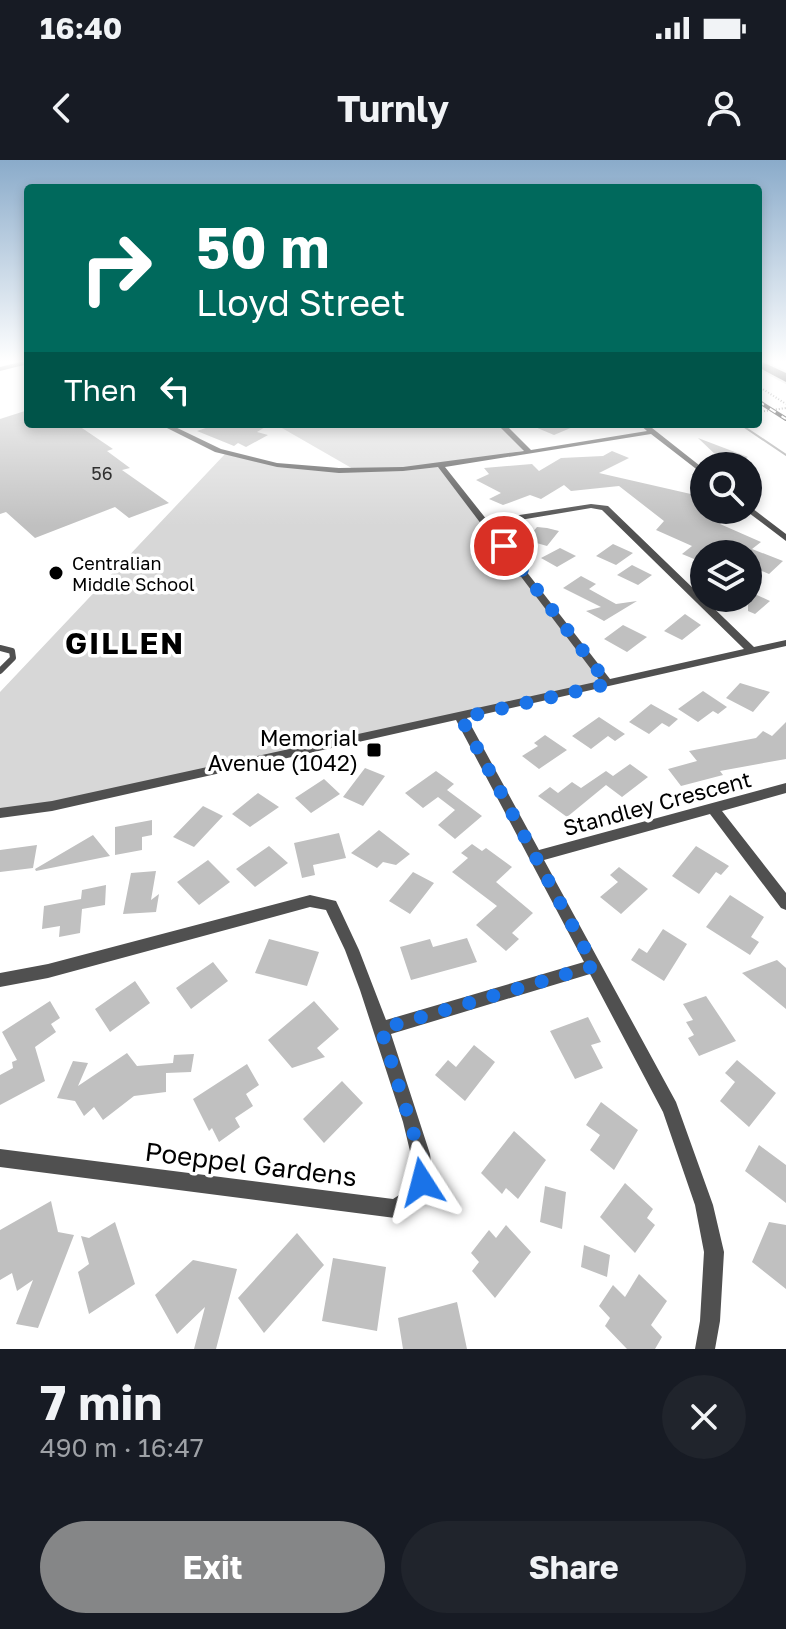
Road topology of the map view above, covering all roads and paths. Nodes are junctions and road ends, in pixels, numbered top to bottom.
1 (171, 428) edge
2 (505, 428) edge
3 (648, 428) edge
4 (652, 432) junction
5 (527, 450) junction
6 (690, 462) edge
7 (440, 465) junction
8 (762, 519) edge
9 (486, 523) junction
10 (786, 538) edge
11 (786, 643) edge
12 (0, 648) edge
13 (752, 651) junction
14 (0, 671) edge
15 (608, 684) junction
16 (461, 718) junction
17 (786, 788) edge
18 (713, 809) junction
19 (0, 813) edge
20 (538, 856) junction
21 (786, 904) edge
22 (594, 966) junction
23 (0, 980) edge
24 (381, 1029) junction
25 (0, 1158) edge
26 (705, 1349) edge

1 - 7 street
2 - 5 street
3 - 4 street
4 - 5 street
4 - 6 street
5 - 7 street
7 - 9 street
8 - 10 street
9 - 13 street
9 - 15 street
11 - 13 street
12 - 14 lane
13 - 15 street
15 - 16 street
16 - 19 street
16 - 20 street
17 - 18 street, Standley Crescent
18 - 20 street, Standley Crescent
18 - 21 street
20 - 22 street
22 - 24 street
22 - 26 street
23 - 24 street, Poeppel Gardens
24 - 25 street, Poeppel Gardens

